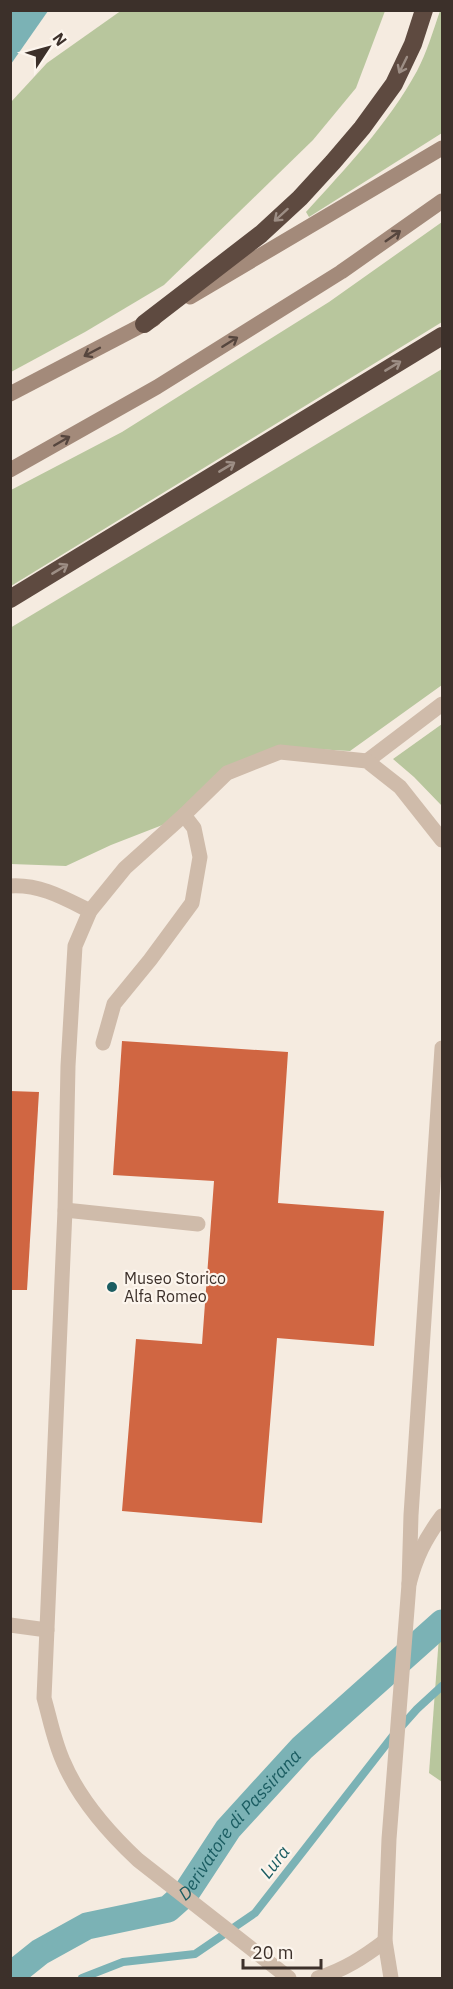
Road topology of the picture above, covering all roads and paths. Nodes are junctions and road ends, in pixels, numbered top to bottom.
1 (424, 10) edge
2 (442, 148) edge
3 (442, 201) edge
4 (144, 324) junction
5 (442, 336) edge
6 (10, 394) edge
7 (10, 470) edge
8 (10, 599) edge
9 (442, 704) edge
10 (367, 760) junction
11 (184, 815) junction
12 (442, 840) edge
13 (10, 886) edge
14 (90, 910) junction
15 (102, 1043) dead end
16 (442, 1048) edge
17 (65, 1210) junction
18 (198, 1224) dead end
19 (442, 1516) edge
20 (409, 1584) junction
21 (10, 1624) edge
22 (47, 1630) junction
23 (386, 1941) junction
24 (290, 1978) edge
25 (318, 1978) edge
26 (391, 1978) edge

1 -> 4 highway
2 - 4 main road
7 -> 3 main road
4 -> 6 main road
8 -> 5 highway
9 - 10 lane
10 - 11 lane
10 - 12 lane
11 - 14 lane
11 - 15 lane
13 - 14 lane
14 - 17 lane
16 - 20 lane
17 - 18 lane
17 - 22 lane
19 - 20 lane
20 - 23 lane
21 - 22 lane
22 - 24 lane
23 - 25 lane
23 - 26 lane

